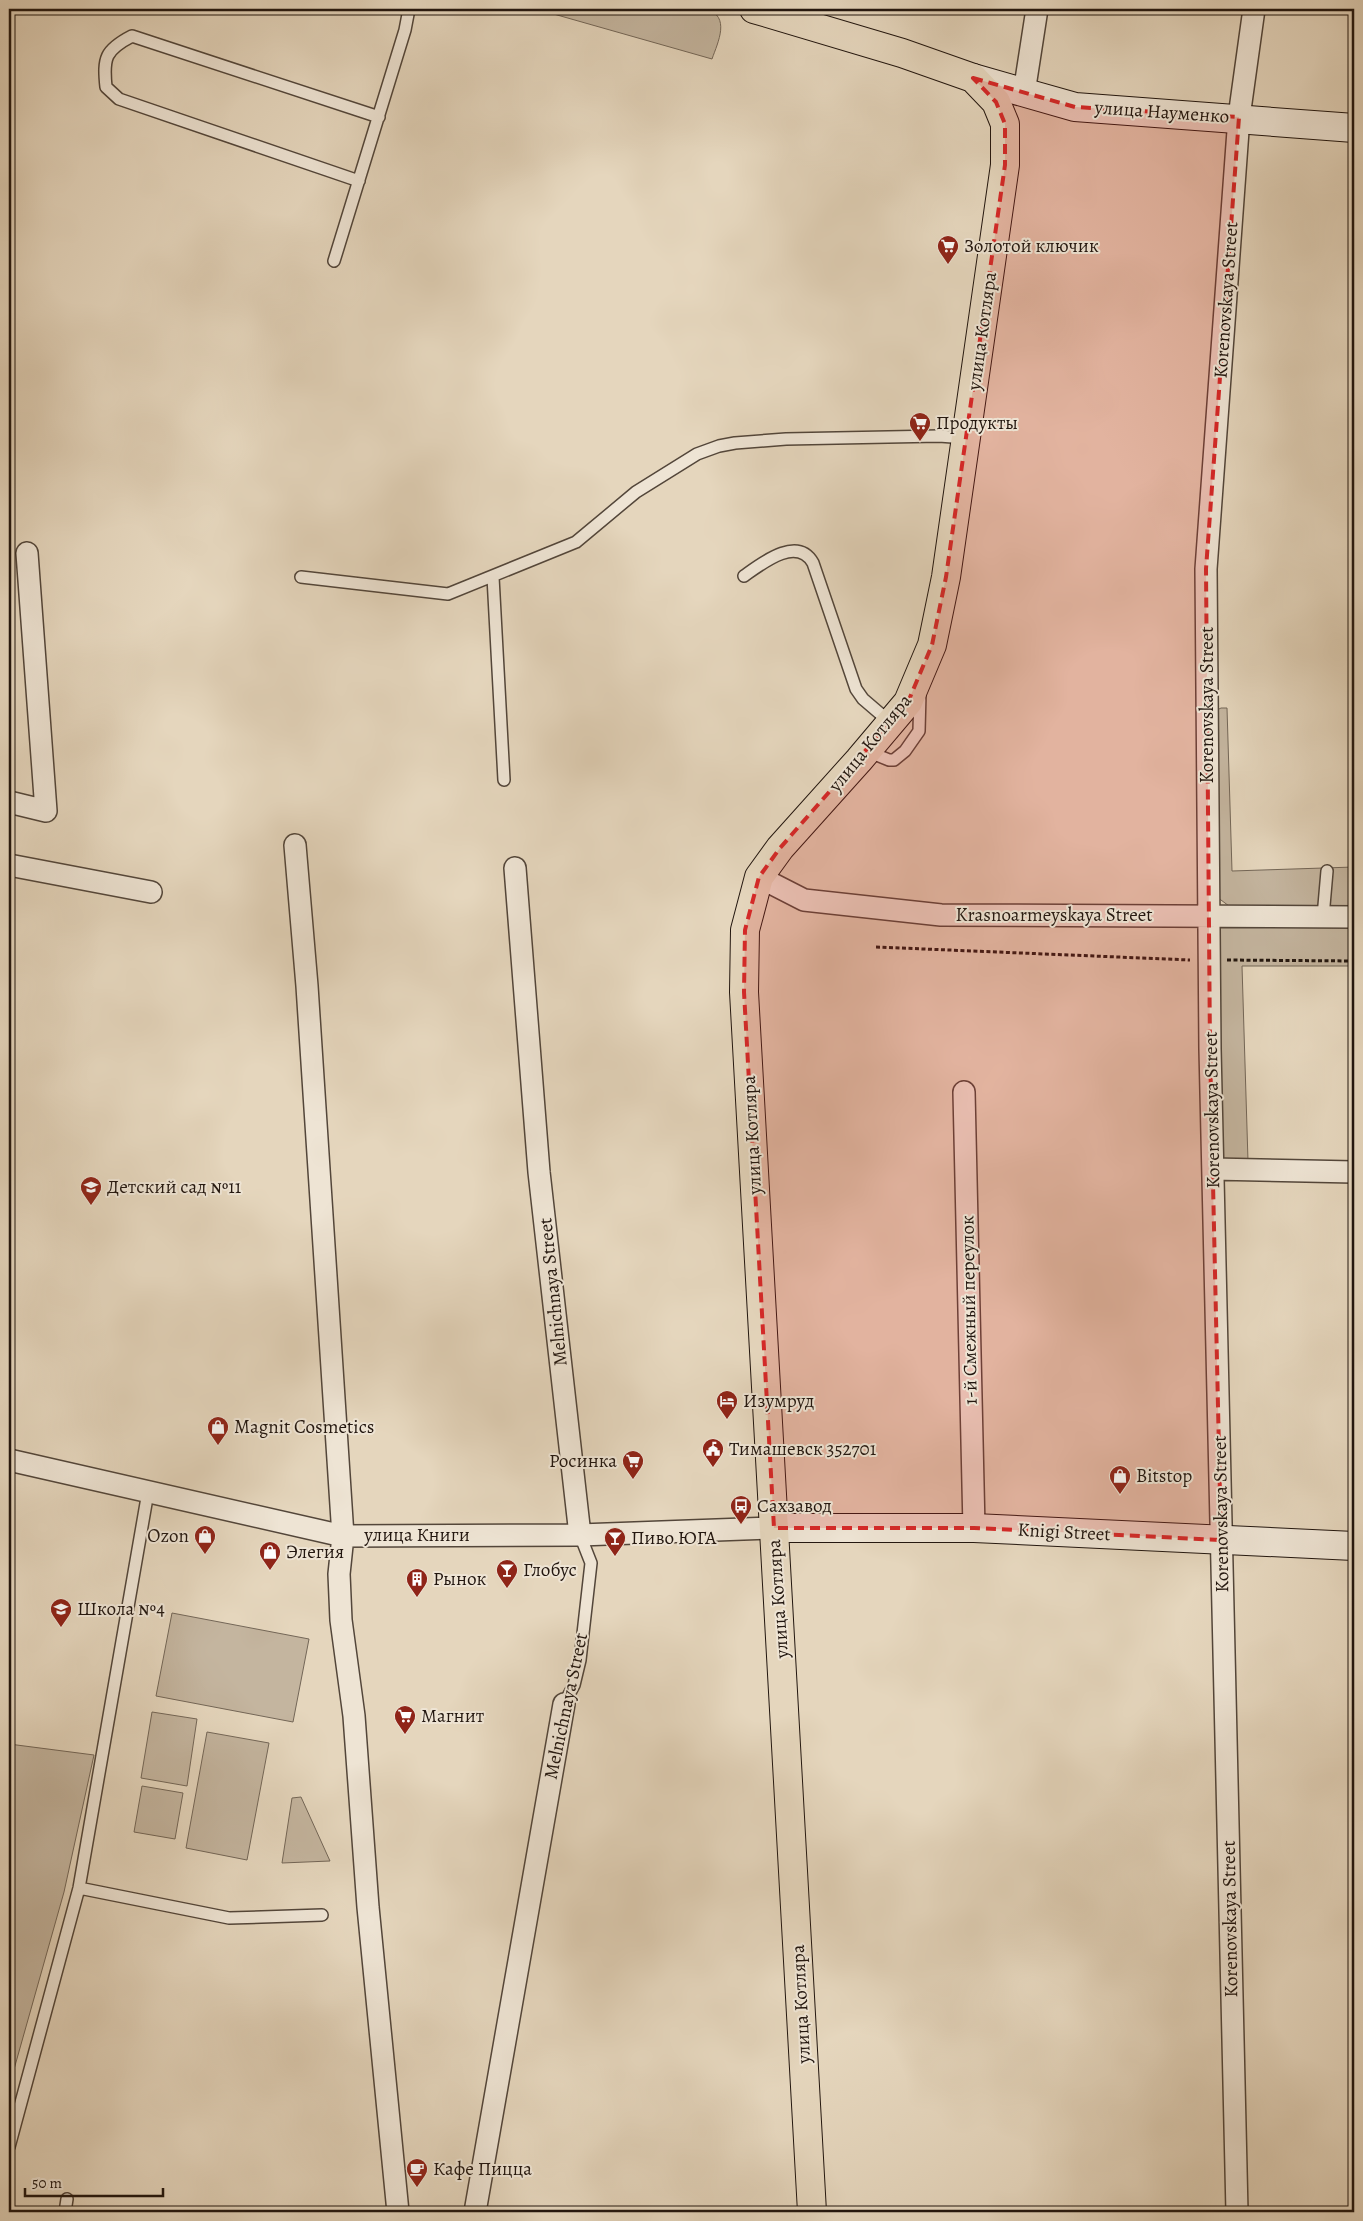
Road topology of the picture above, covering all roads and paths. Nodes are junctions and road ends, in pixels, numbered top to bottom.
1 (409, 9) edge
2 (754, 9) edge
3 (1037, 9) edge
4 (1254, 9) edge
5 (973, 78) junction
6 (1024, 93) junction
7 (379, 117) junction
8 (1239, 117) junction
9 (1005, 124) joint
10 (1354, 128) edge
11 (358, 181) junction
12 (334, 261) dead end
13 (966, 438) junction
14 (27, 553) dead end
15 (744, 576) dead end
16 (301, 577) dead end
17 (493, 577) junction
18 (920, 672) junction
19 (891, 723) junction
20 (867, 751) junction
21 (504, 780) dead end
22 (9, 802) edge
23 (295, 845) dead end
24 (9, 866) edge
25 (515, 868) dead end
26 (1327, 871) dead end
27 (759, 877) junction
28 (152, 892) dead end
29 (1208, 916) junction
30 (1323, 917) junction
31 (1354, 917) edge
32 (876, 947) dead end
33 (1209, 960) junction
34 (1354, 961) edge
35 (964, 1092) dead end
36 (1213, 1169) junction
37 (1354, 1172) edge
38 (9, 1460) edge
39 (148, 1492) junction
40 (774, 1528) junction
41 (974, 1528) junction
42 (580, 1535) junction
43 (343, 1536) junction
44 (1221, 1540) junction
45 (1354, 1546) edge
46 (564, 1704) joint
47 (79, 1888) junction
48 (322, 1915) dead end
49 (9, 2147) edge
50 (67, 2199) dead end
51 (65, 2212) edge
52 (398, 2212) edge
53 (475, 2212) edge
54 (812, 2212) edge
55 (1237, 2212) edge

1 - 7 lane
2 - 5 main road, улица Науменко
3 - 6 street
4 - 8 street, Korenovskaya Street
5 - 6 street, улица Науменко
5 - 9 main road, улица Науменко
6 - 8 street, улица Науменко
7 - 11 lane
7 - 11 lane
8 - 10 street, улица Науменко
8 - 29 street, Korenovskaya Street
9 - 13 main road, улица Котляра
11 - 12 lane
13 - 17 lane
13 - 18 main road, улица Котляра
14 - 22 street
15 - 19 lane
16 - 17 lane
17 - 21 lane
18 - 19 main road, улица Котляра
18 - 20 lane
19 - 20 main road, улица Котляра
20 - 27 main road, улица Котляра
23 - 43 street
24 - 28 street
25 - 42 street, Melnichnaya Street
26 - 30 lane
27 - 29 street, Krasnoarmeyskaya Street
27 - 40 main road, улица Котляра
29 - 30 street, Krasnoarmeyskaya Street
29 - 33 street, Korenovskaya Street
30 - 31 street, Krasnoarmeyskaya Street
32 - 33 path
33 - 34 path
33 - 36 street, Korenovskaya Street
35 - 41 street, 1-й Смежный переулок
36 - 37 street
36 - 44 street, Korenovskaya Street
38 - 39 street, улица Книги
39 - 43 street, улица Книги
39 - 47 lane
40 - 41 street, Knigi Street
40 - 42 street, улица Книги
40 - 54 main road, улица Котляра
41 - 44 street, Knigi Street
42 - 43 street, улица Книги
42 - 46 lane, Melnichnaya Street
43 - 52 street
44 - 45 street, Knigi Street
44 - 55 street, Korenovskaya Street
46 - 53 street, Melnichnaya Street
47 - 48 lane
47 - 49 lane
50 - 51 lane

